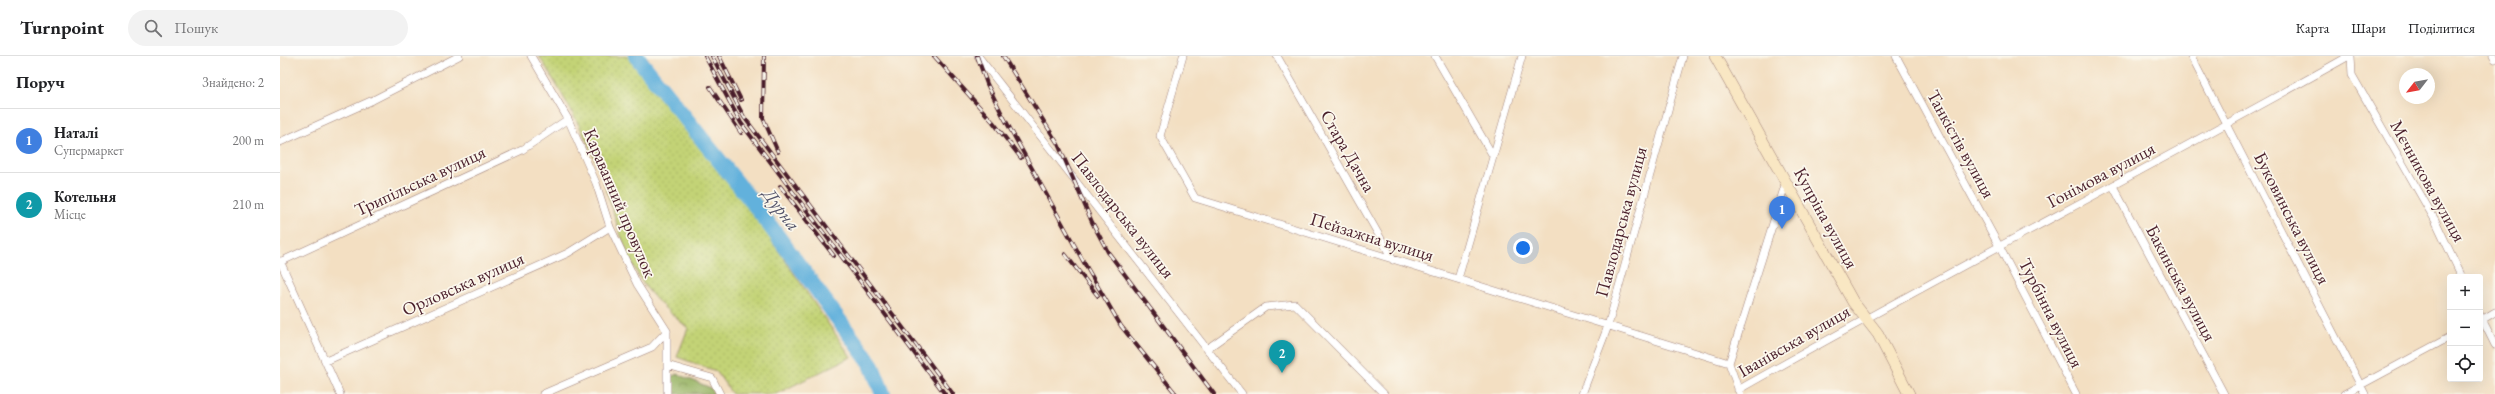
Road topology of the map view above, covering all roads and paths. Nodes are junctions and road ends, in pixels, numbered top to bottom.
1 (459, 56) edge
2 (531, 56) edge
3 (978, 56) edge
4 (1183, 56) edge
5 (1277, 56) edge
6 (1435, 56) edge
7 (1522, 56) edge
8 (1683, 56) edge
9 (1715, 56) edge
10 (1896, 56) edge
11 (2192, 56) edge
12 (2350, 56) edge
13 (2494, 56) edge
14 (2495, 59) edge
15 (568, 119) junction
16 (2228, 125) junction
17 (280, 142) edge
18 (1493, 156) junction
19 (1786, 182) junction
20 (2112, 186) junction
21 (610, 227) junction
22 (1999, 246) junction
23 (1393, 260) junction
24 (280, 262) edge
25 (2461, 274) edge
26 (1458, 279) junction
27 (2495, 312) edge
28 (2483, 317) edge
29 (1865, 318) junction
30 (2483, 322) edge
31 (1608, 326) junction
32 (667, 330) junction
33 (2447, 339) edge
34 (2495, 345) edge
35 (1208, 348) junction
36 (326, 361) junction
37 (1729, 363) junction
38 (667, 364) junction
39 (2361, 386) junction
40 (1739, 392) edge
41 (340, 394) edge
42 (543, 394) edge
43 (667, 394) edge
44 (720, 394) edge
45 (1242, 394) edge
46 (1384, 394) edge
47 (1582, 394) edge
48 (1909, 394) edge
49 (2076, 394) edge
50 (2224, 394) edge
51 (2344, 394) edge
52 (2365, 394) edge

1 - 17 street
2 - 15 street, Караванний провулок
3 - 35 street, Павлодарська вулиця
4 - 23 street, Пейзажна вулиця
5 - 23 street, Стара Дачна
6 - 18 street
7 - 18 street
8 - 31 street, Павлодарська вулиця
9 - 19 main road, Купріна вулиця
10 - 22 street, Танкістів вулиця
11 - 16 street, Буковинська вулиця
12 - 16 street, Гонімова вулиця
12 - 25 street, Мєчникова вулиця
13 - 14 street
15 - 21 street, Караванний провулок
15 - 24 street, Трипільська вулиця
16 - 20 street, Гонімова вулиця
16 - 39 street, Буковинська вулиця
18 - 26 street
19 - 29 main road, Купріна вулиця
19 - 37 street
20 - 22 street, Гонімова вулиця
20 - 50 street, Бакинська вулиця
21 - 32 street, Караванний провулок
21 - 36 street, Орловська вулиця
22 - 29 street, Гонімова вулиця
22 - 49 street, Турбінна вулиця
23 - 26 street, Пейзажна вулиця
24 - 36 street
26 - 31 street, Пейзажна вулиця
27 - 28 street
29 - 40 street, Іванівська вулиця
29 - 48 main road, Купріна вулиця
30 - 34 street
31 - 37 street, Іванівська вулиця
31 - 47 street, Павлодарська вулиця
32 - 38 street
32 - 42 street
33 - 39 street
35 - 45 street, Павлодарська вулиця
35 - 46 street
36 - 41 street
37 - 40 street, Іванівська вулиця
38 - 43 street
38 - 44 street
39 - 51 street
39 - 52 street, Буковинська вулиця

